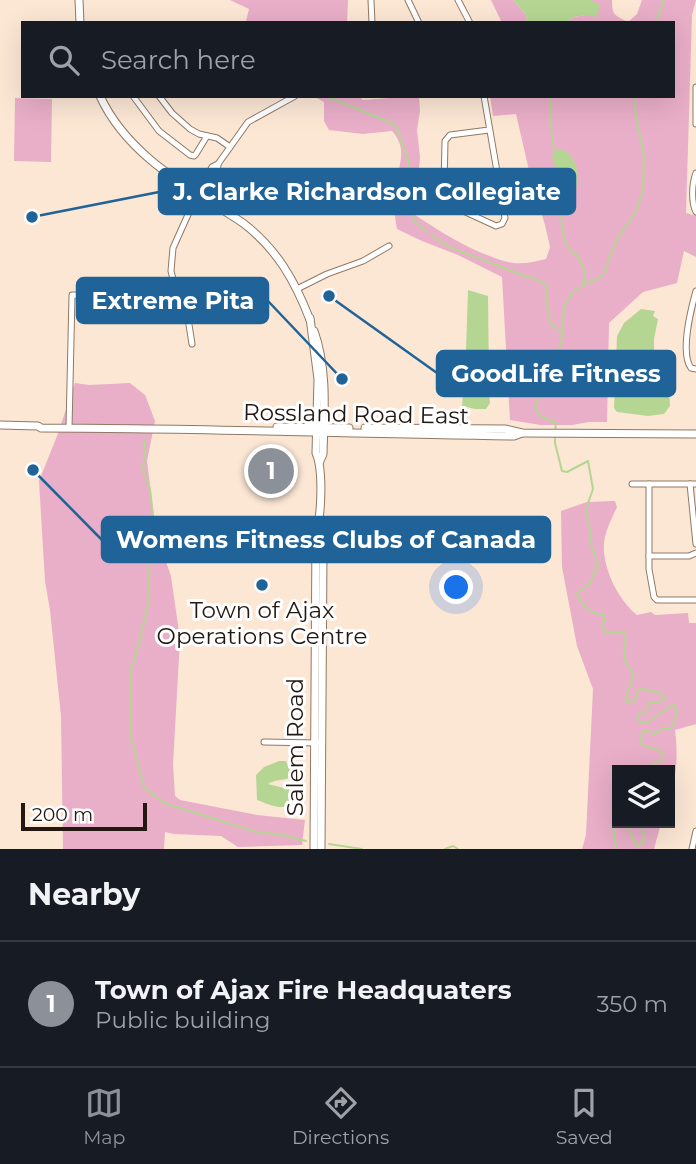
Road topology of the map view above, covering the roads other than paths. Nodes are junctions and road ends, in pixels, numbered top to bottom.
1 (79, 0) edge
2 (372, 0) edge
3 (408, 0) edge
4 (458, 0) edge
5 (80, 21) edge
6 (372, 21) edge
7 (418, 21) edge
8 (469, 21) edge
9 (696, 87) edge
10 (101, 98) edge
11 (134, 98) edge
12 (161, 98) edge
13 (291, 98) edge
14 (484, 98) edge
15 (696, 124) edge
16 (489, 130) junction
17 (206, 136) junction
18 (230, 147) junction
19 (696, 173) edge
20 (202, 193) junction
21 (191, 208) dead end
22 (696, 212) edge
23 (389, 246) dead end
24 (297, 289) junction
25 (696, 291) edge
26 (180, 297) junction
27 (192, 344) dead end
28 (696, 369) edge
29 (0, 428) edge
30 (69, 428) junction
31 (320, 430) junction
32 (696, 434) edge
33 (632, 484) dead end
34 (649, 484) junction
35 (693, 484) edge
36 (696, 544) edge
37 (696, 553) edge
38 (649, 556) junction
39 (696, 600) edge
40 (264, 742) dead end
41 (318, 743) junction
42 (696, 831) edge
43 (314, 849) edge
44 (321, 849) edge
45 (692, 849) edge

1 - 5 main road
2 - 6 street
3 - 7 street
4 - 8 street
9 - 15 street
10 - 20 main road, Salem Road
11 - 17 street
12 - 17 street
13 - 18 street
14 - 16 street
16 - 16 street
17 - 18 street
18 - 20 street
19 - 22 street
20 - 24 main road, Salem Road
21 - 26 street
23 - 24 street
24 - 31 main road, Salem Road
25 - 28 street
26 - 27 street
26 - 30 street
29 - 30 main road, Rossland Road East
30 - 31 main road, Rossland Road East
31 - 32 main road, Rossland Road East
31 - 41 main road, Salem Road
33 - 34 street
34 - 35 street
34 - 38 street
35 - 36 street
37 - 38 street
38 - 39 street
40 - 41 street
41 - 43 main road, Salem Road
41 - 44 main road, Salem Road
42 - 45 street

